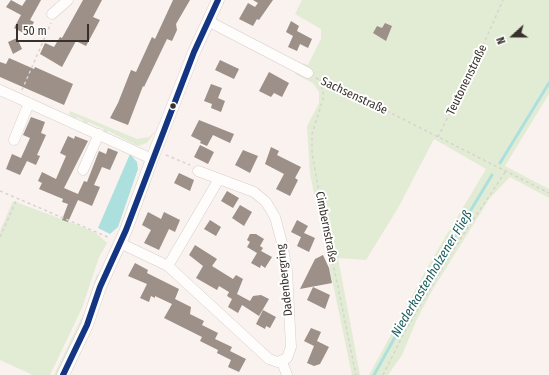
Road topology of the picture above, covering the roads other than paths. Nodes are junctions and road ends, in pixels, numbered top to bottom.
1 (68, 0) edge
2 (218, 0) edge
3 (52, 14) road end
4 (208, 21) junction
5 (308, 73) road end
6 (0, 90) edge
7 (29, 104) junction
8 (99, 134) junction
9 (14, 140) dead end
10 (154, 154) junction
11 (83, 170) dead end
12 (198, 171) road end
13 (219, 178) junction
14 (120, 243) junction
15 (168, 266) junction
16 (282, 362) junction
17 (63, 375) edge
18 (287, 375) edge

1 - 3 street
2 - 4 street
4 - 5 street, Sachsenstraße
4 - 10 street
6 - 7 street
7 - 8 street
7 - 9 street
8 - 10 street
8 - 11 street
10 - 14 street
12 - 13 street, Dadenbergring
13 - 15 street
13 - 16 street, Dadenbergring
14 - 15 street
14 - 17 street
15 - 16 street
16 - 18 street

